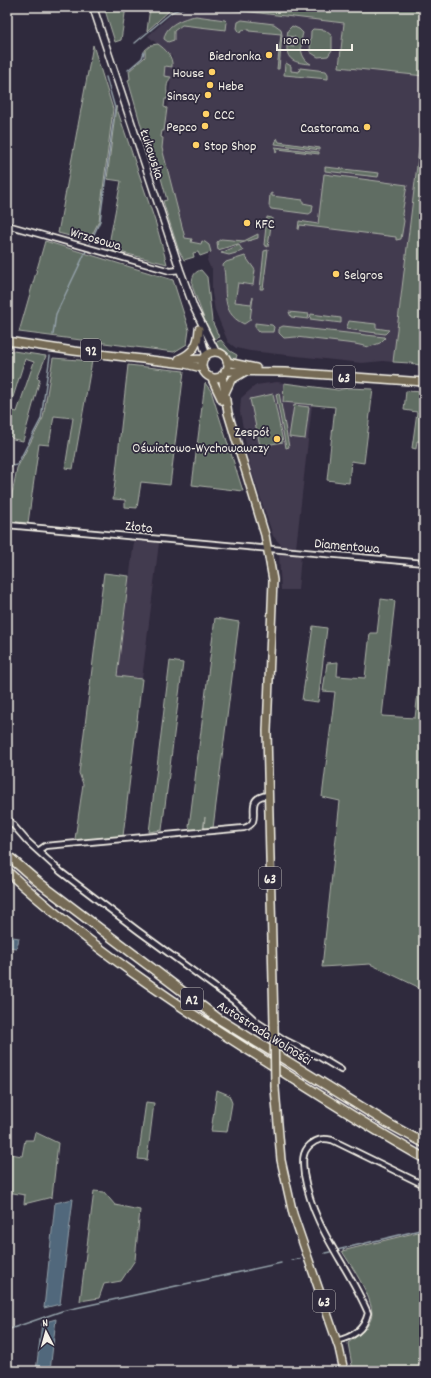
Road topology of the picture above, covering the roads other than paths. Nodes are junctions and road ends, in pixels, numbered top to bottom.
1 (93, 7) edge
2 (7, 225) edge
3 (180, 270) junction
4 (194, 308) junction
5 (200, 329) junction
6 (7, 341) edge
7 (55, 348) junction
8 (216, 352) junction
9 (204, 357) junction
10 (178, 360) junction
11 (227, 362) junction
12 (202, 368) junction
13 (246, 371) junction
14 (286, 372) junction
15 (224, 373) junction
16 (211, 377) junction
17 (424, 382) edge
18 (224, 396) junction
19 (228, 413) junction
20 (7, 525) edge
21 (269, 549) junction
22 (424, 563) edge
23 (268, 795) junction
24 (7, 818) edge
25 (38, 851) junction
26 (7, 855) edge
27 (7, 871) edge
28 (341, 1070) dead end
29 (424, 1143) edge
30 (424, 1158) edge
31 (424, 1185) edge
32 (336, 1341) junction
33 (344, 1371) edge

1 - 3 main road, Łukowska
2 - 3 street, Wrzosowa
3 - 4 main road, Łukowska
4 - 5 main road, Łukowska
4 - 8 main road, Łukowska
5 - 9 main road, Łukowska
5 - 10 main road
6 - 7 main road, 92
7 - 10 main road, 92
7 - 12 main road, 92
8 - 9 main road
8 - 11 main road, 63
9 - 10 main road, 92
9 - 12 main road
11 - 14 main road, 63
11 - 15 main road, 63
12 - 16 main road, 63
13 - 14 main road, 63
13 - 15 main road, 63
13 - 18 main road
14 - 17 main road, 63
15 - 16 main road, 63
15 - 18 main road, 63
16 - 19 main road, 63
18 - 19 main road, 63
19 - 21 main road, 63
20 - 21 street, Złota
21 - 22 street, Diamentowa
21 - 23 main road, 63
23 - 25 street
23 - 32 main road, 63, bridge
24 - 25 street
25 - 28 street
26 - 29 highway, Autostrada Wolności / A2
27 - 30 highway, Autostrada Wolności / A2
31 - 32 street
32 - 33 main road, 63

